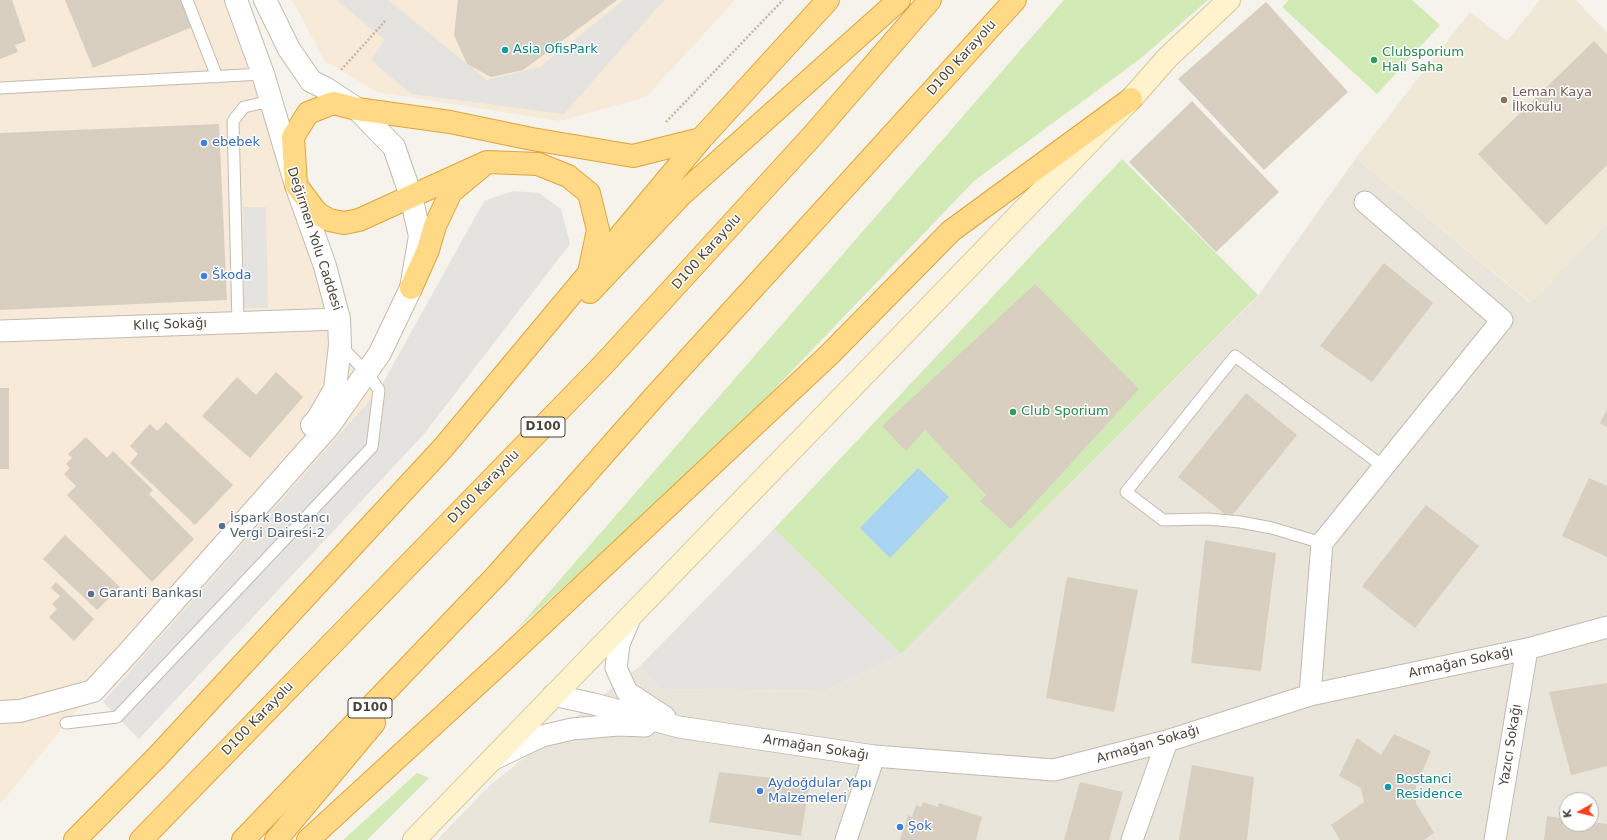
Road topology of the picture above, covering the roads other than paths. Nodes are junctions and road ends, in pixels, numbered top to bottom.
1 (187, 0) edge
2 (236, 0) edge
3 (266, 0) edge
4 (828, 0) edge
5 (899, 0) edge
6 (930, 0) edge
7 (1015, 0) edge
8 (1229, 1) edge
9 (263, 74) junction
10 (217, 77) junction
11 (0, 88) edge
12 (1131, 99) junction
13 (271, 101) junction
14 (357, 109) junction
15 (701, 138) junction
16 (487, 162) junction
17 (296, 185) junction
18 (411, 196) junction
19 (1365, 202) dead end
20 (590, 271) junction
21 (411, 288) junction
22 (339, 319) junction
23 (238, 322) junction
24 (0, 331) edge
25 (340, 345) junction
26 (367, 373) junction
27 (446, 443) junction
28 (1384, 467) junction
29 (1322, 543) junction
30 (496, 576) junction
31 (630, 617) junction
32 (1607, 627) edge
33 (1527, 649) junction
34 (553, 695) junction
35 (1310, 695) junction
36 (69, 698) junction
37 (0, 712) edge
38 (66, 723) dead end
39 (679, 727) junction
40 (1167, 741) junction
41 (874, 756) junction
42 (490, 760) junction
43 (75, 840) edge
44 (141, 840) edge
45 (243, 840) edge
46 (276, 840) edge
47 (308, 840) edge
48 (414, 840) edge
49 (846, 840) edge
50 (1132, 840) edge
51 (1495, 840) edge

1 - 10 lane
2 - 9 street, Değirmen Yolu Caddesi
3 - 14 street
4 - 15 highway
5 - 27 highway
6 - 44 highway, D100 Karayolu / D100
7 - 30 highway, D100 Karayolu / D100
8 - 12 main road
9 - 10 lane
9 - 13 street, Değirmen Yolu Caddesi
10 - 11 lane
12 - 31 main road
12 - 47 highway
13 - 17 street, Değirmen Yolu Caddesi
13 - 23 lane
14 - 15 highway
14 - 17 highway
14 - 18 street
15 - 20 highway
16 - 18 highway
16 - 20 highway
16 - 21 highway
17 - 18 highway
17 - 22 street, Değirmen Yolu Caddesi
18 - 21 street
19 - 28 street
20 - 27 highway
21 - 26 street
22 - 23 street, Kılıç Sokağı
22 - 25 street, Değirmen Yolu Caddesi
23 - 24 street, Kılıç Sokağı
25 - 26 lane
25 - 36 street, Değirmen Yolu Caddesi
26 - 36 street
26 - 38 lane
27 - 43 highway
28 - 29 street
28 - 29 lane
29 - 35 street
30 - 45 highway, D100 Karayolu / D100
30 - 46 highway
31 - 34 main road
31 - 39 street
32 - 33 street, Armağan Sokağı
33 - 35 street, Armağan Sokağı
33 - 51 street, Yazıcı Sokağı
34 - 39 street
34 - 42 main road
35 - 40 street, Armağan Sokağı
36 - 37 street
39 - 41 street, Armağan Sokağı
39 - 42 street
40 - 41 street, Armağan Sokağı
40 - 50 street
41 - 49 street
42 - 48 main road

